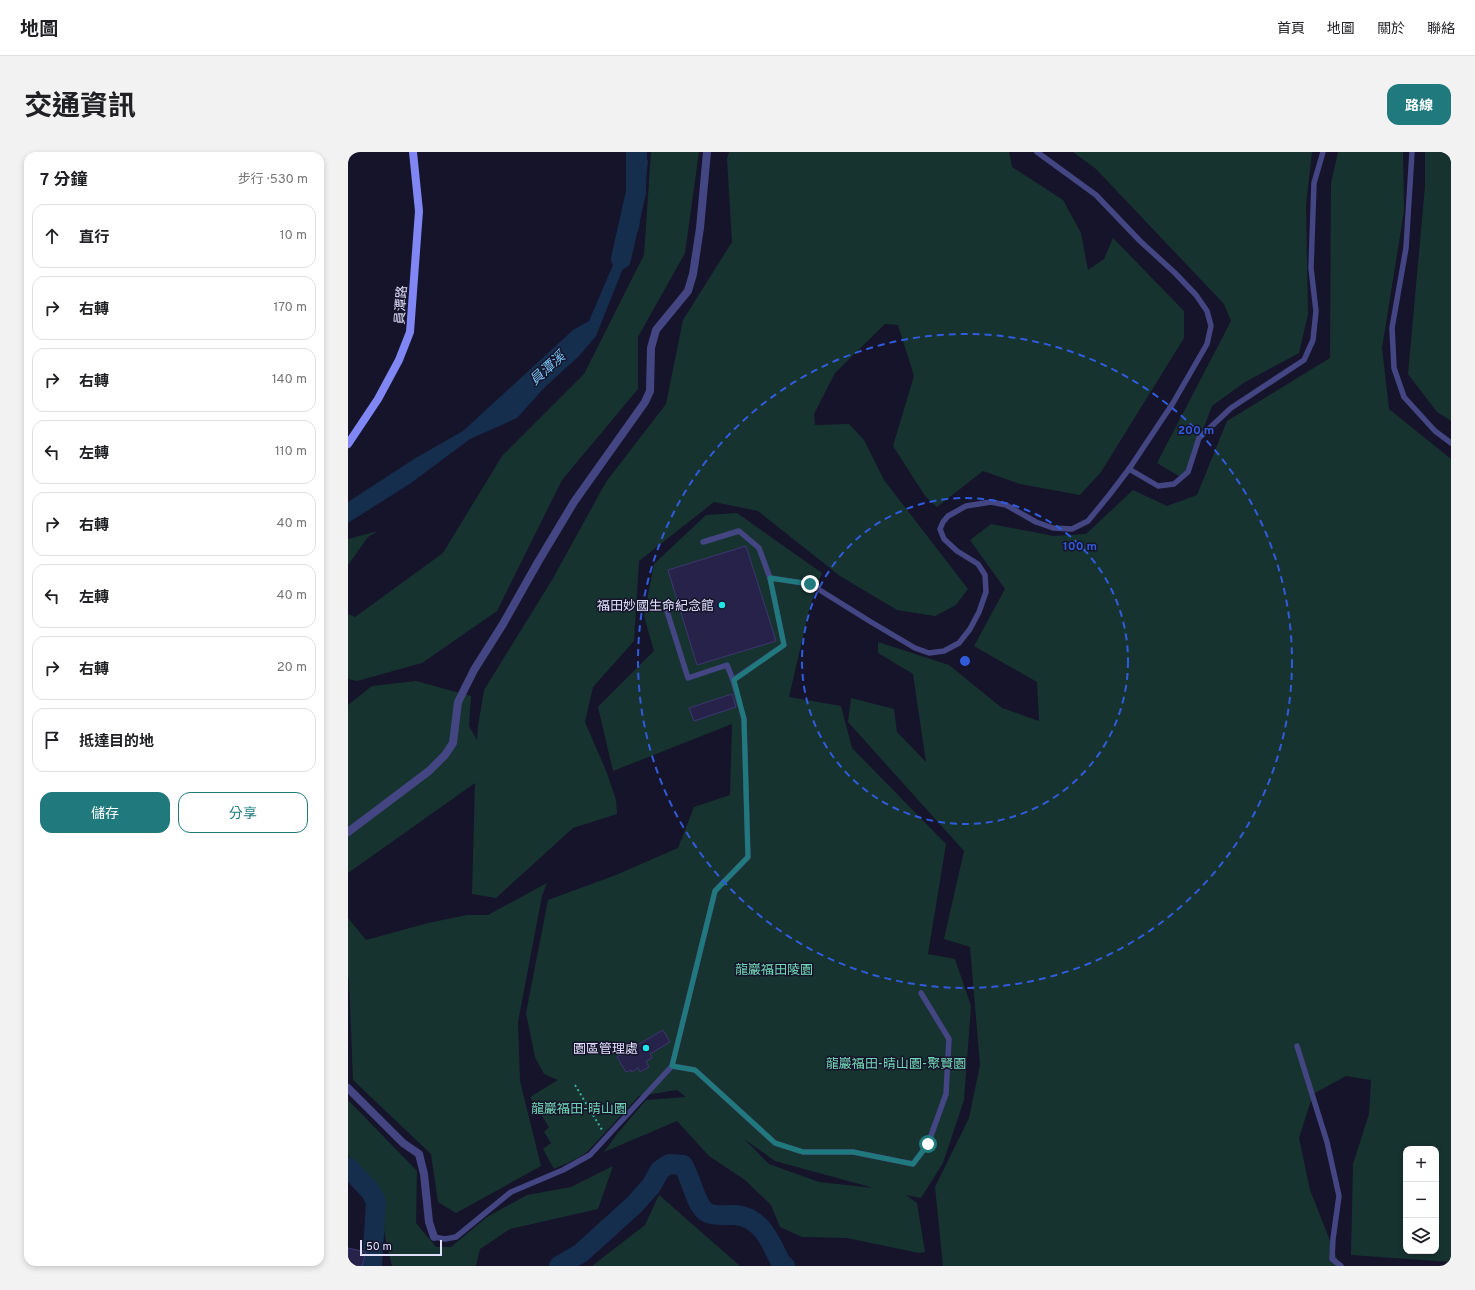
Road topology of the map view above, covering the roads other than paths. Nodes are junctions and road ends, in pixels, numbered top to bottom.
1 (413, 152) edge
2 (706, 152) edge
3 (1037, 152) edge
4 (1323, 152) edge
5 (1412, 152) edge
6 (1451, 443) edge
7 (348, 444) edge
8 (1129, 469) junction
9 (703, 542) dead end
10 (770, 578) junction
11 (666, 608) dead end
12 (734, 680) junction
13 (348, 832) edge
14 (921, 993) dead end
15 (1297, 1046) dead end
16 (672, 1066) junction
17 (348, 1088) edge
18 (434, 1237) joint
19 (1341, 1266) edge

1 - 7 street, 員潭路
2 - 13 street
3 - 8 lane
4 - 8 lane
5 - 6 lane
8 - 10 lane
9 - 10 lane
10 - 12 lane
11 - 12 lane
12 - 16 lane
14 - 16 lane
15 - 19 lane
16 - 18 lane
17 - 18 street

